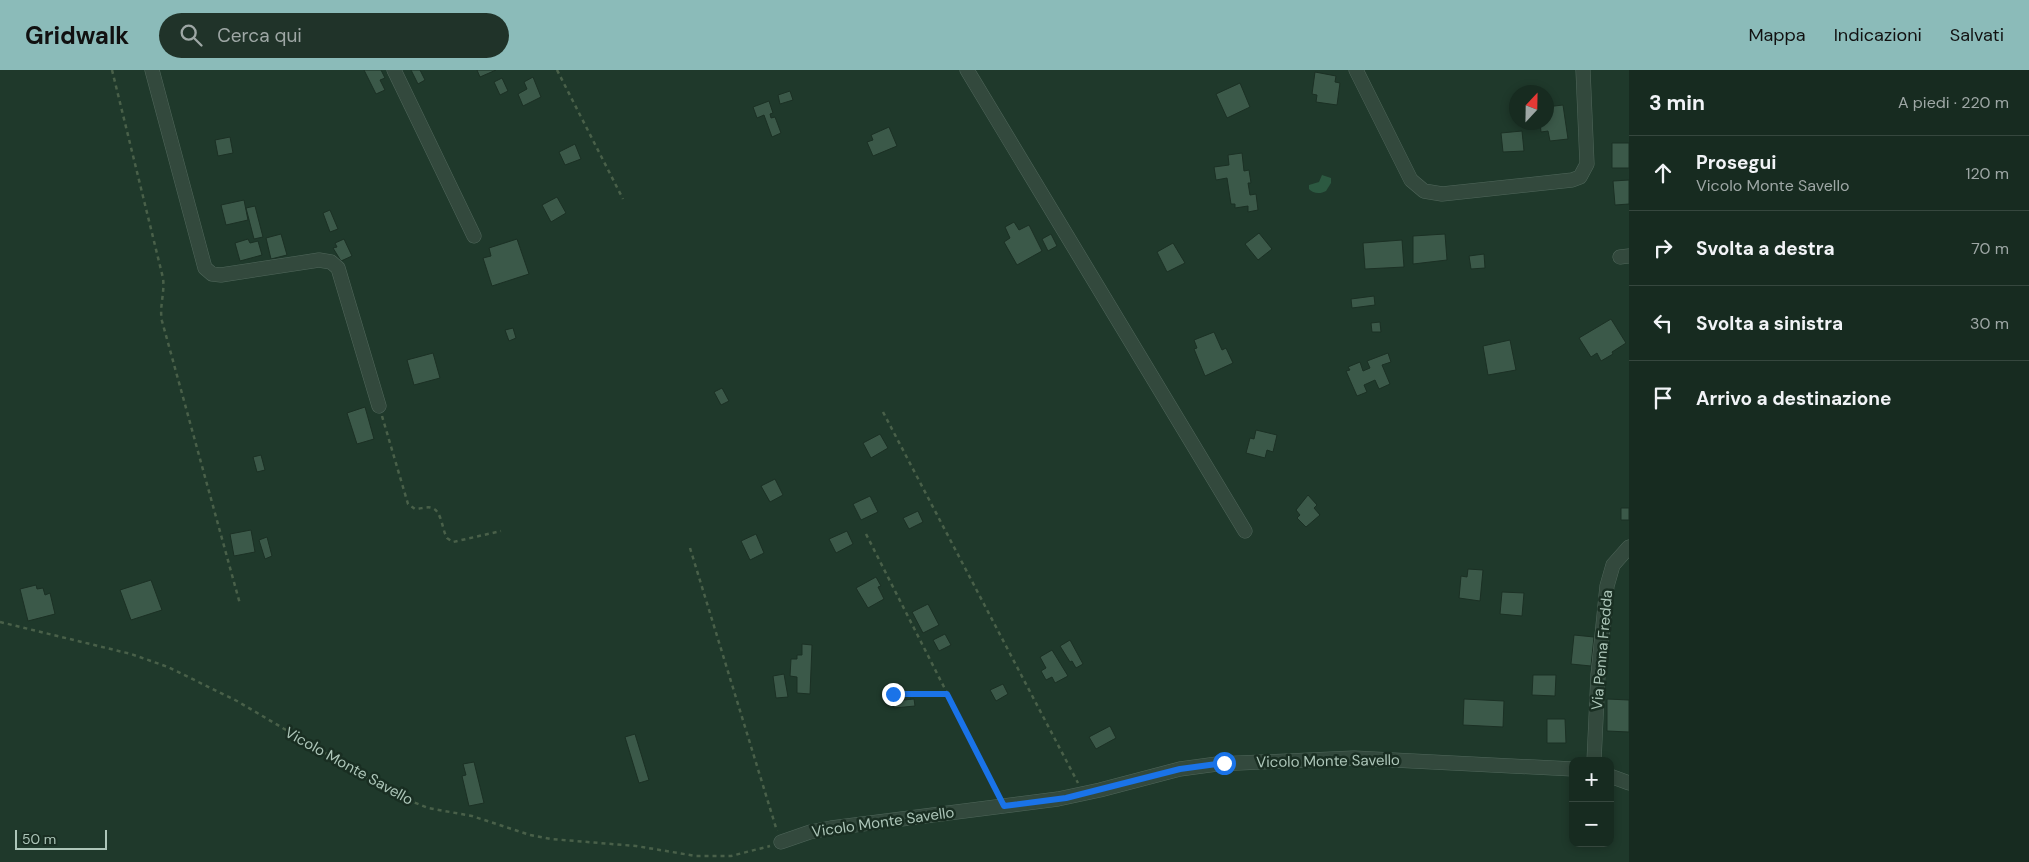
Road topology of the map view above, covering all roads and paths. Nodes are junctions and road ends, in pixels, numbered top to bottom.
1 (112, 70) edge
2 (152, 70) edge
3 (394, 70) edge
4 (557, 70) edge
5 (966, 70) edge
6 (1356, 70) edge
7 (1583, 70) edge
8 (622, 199) dead end
9 (474, 236) dead end
10 (379, 406) joint
11 (884, 412) dead end
12 (501, 531) dead end
13 (1245, 531) dead end
14 (866, 534) dead end
15 (1629, 547) edge
16 (690, 548) dead end
17 (240, 604) dead end
18 (0, 622) edge
19 (893, 694) dead end
20 (947, 694) junction
21 (1594, 757) edge
22 (1569, 769) edge
23 (1614, 777) edge
24 (1629, 783) edge
25 (1084, 794) junction
26 (1004, 806) junction
27 (781, 842) junction

1 - 17 path
2 - 10 street
3 - 9 street
4 - 8 path
5 - 13 street
6 - 7 street
10 - 12 path
11 - 25 path
14 - 20 path
15 - 21 street, Via Penna Fredda
16 - 27 path
18 - 27 path, Vicolo Monte Savello
19 - 20 path
20 - 26 path
22 - 25 street, Vicolo Monte Savello
23 - 24 street
25 - 26 street, Vicolo Monte Savello
26 - 27 street, Vicolo Monte Savello

